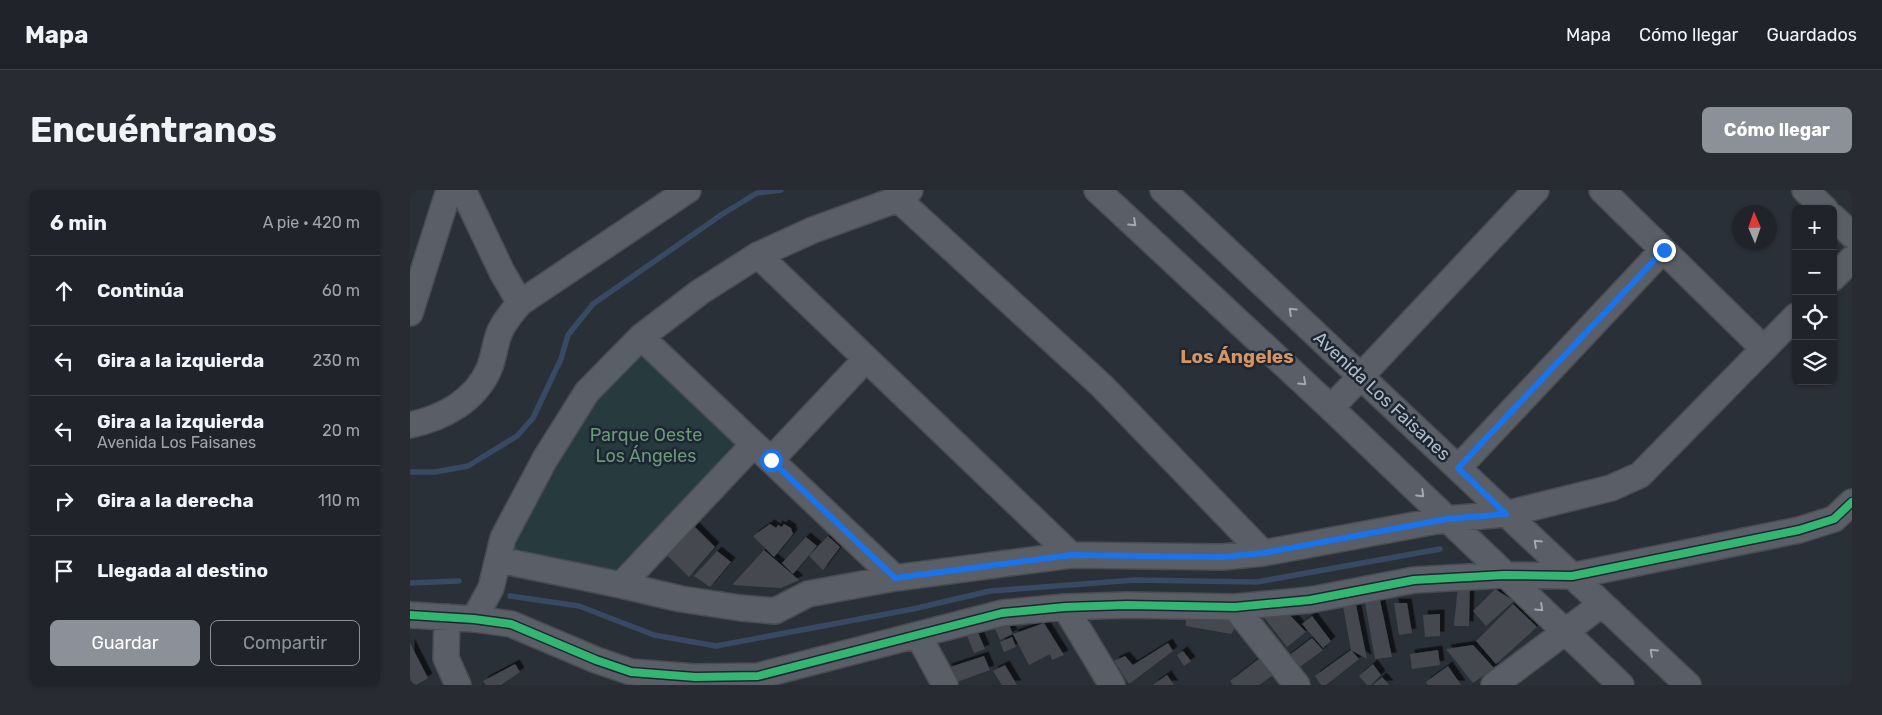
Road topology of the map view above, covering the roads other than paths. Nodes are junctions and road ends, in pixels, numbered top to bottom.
1 (449, 190) edge
2 (463, 190) edge
3 (688, 190) edge
4 (1097, 190) edge
5 (1163, 190) edge
6 (1536, 190) edge
7 (1602, 190) edge
8 (1805, 190) edge
9 (904, 194) edge
10 (1821, 205) edge
11 (1837, 221) edge
12 (1852, 235) edge
13 (1664, 250) junction
14 (758, 255) junction
15 (1852, 259) edge
16 (1837, 274) edge
17 (520, 303) junction
18 (410, 313) edge
19 (1792, 320) edge
20 (642, 337) junction
21 (1764, 349) junction
22 (866, 359) junction
23 (1361, 375) junction
24 (1332, 408) junction
25 (410, 425) edge
26 (763, 452) junction
27 (1458, 468) junction
28 (1852, 502) edge
29 (1506, 514) junction
30 (1447, 519) junction
31 (1263, 553) junction
32 (1071, 555) junction
33 (499, 560) junction
34 (1504, 575) junction
35 (1572, 576) junction
36 (895, 578) junction
37 (621, 584) junction
38 (1602, 604) junction
39 (1065, 607) junction
40 (1235, 607) junction
41 (410, 615) edge
42 (447, 617) junction
43 (474, 619) junction
44 (1565, 632) junction
45 (918, 634) junction
46 (697, 681) edge
47 (458, 685) edge
48 (945, 685) edge
49 (1112, 685) edge
50 (1297, 685) edge
51 (1494, 685) edge
52 (1621, 685) edge
53 (1688, 685) edge

1 - 18 street
2 - 17 street
3 - 17 street
4 -> 24 street
23 -> 5 street, Avenida Los Faisanes
6 - 23 street
7 - 13 street
8 - 10 street
9 - 14 street
9 - 31 street
11 - 12 street
13 - 21 street
13 - 27 street
14 - 20 street
14 - 22 street
15 - 16 street
17 - 25 street
19 - 21 street
20 - 26 street
20 - 33 street
21 - 29 street
22 - 26 street
22 - 32 street
23 - 24 street
23 - 27 street, Avenida Los Faisanes
24 -> 30 street
26 - 36 street
26 - 37 street
27 - 29 street, Avenida Los Faisanes
28 - 35 street
29 - 30 street
35 -> 29 street, Avenida Los Faisanes
30 - 31 street
30 - 34 street
31 - 32 street
32 - 36 street
33 - 37 street
33 - 43 street
34 - 35 street
34 - 40 street
34 -> 44 street
35 - 38 street, Avenida Los Faisanes
36 - 37 street
38 - 44 street
53 -> 38 street, Avenida Los Faisanes
39 - 40 street
39 - 45 street
39 - 49 street
40 - 50 street
41 - 42 street
42 - 43 street
42 - 47 street
43 - 46 street
44 - 51 street
44 - 52 street
45 - 46 street
45 - 48 street

